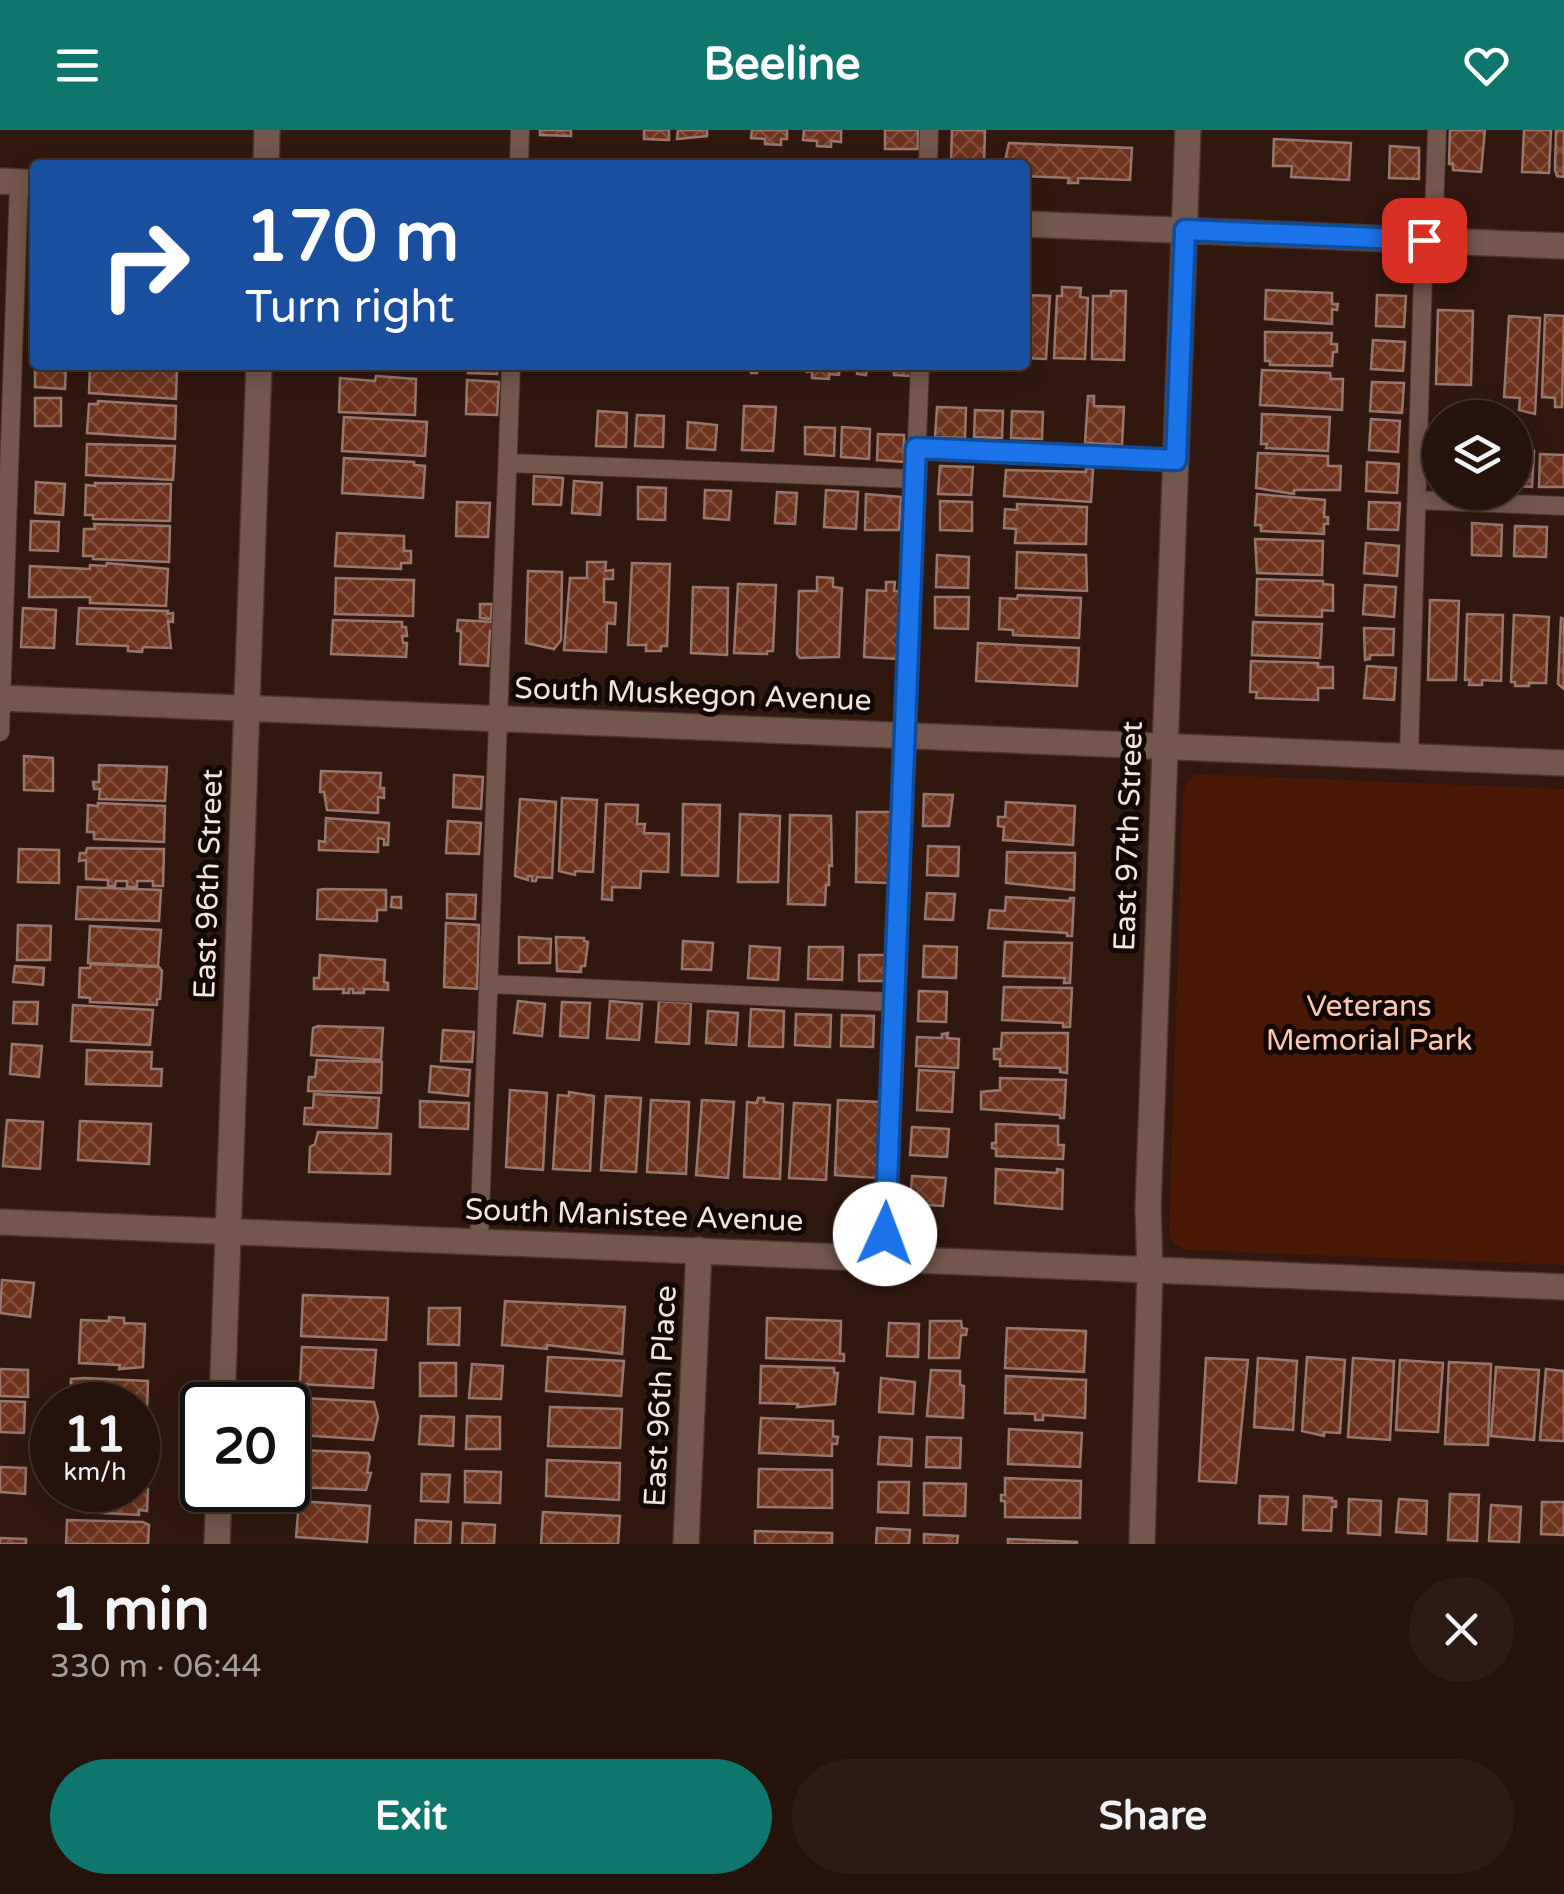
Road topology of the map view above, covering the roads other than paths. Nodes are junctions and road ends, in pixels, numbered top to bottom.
1 (267, 130) edge
2 (520, 130) edge
3 (929, 130) edge
4 (1188, 130) edge
5 (1437, 130) edge
6 (266, 160) edge
7 (519, 160) edge
8 (928, 160) edge
9 (18, 182) edge
10 (1030, 224) edge
11 (1185, 230) junction
12 (1428, 241) junction
13 (1564, 246) edge
14 (259, 370) edge
15 (512, 370) edge
16 (920, 370) edge
17 (5, 440) edge
18 (916, 448) junction
19 (1176, 460) junction
20 (508, 464) junction
21 (915, 479) junction
22 (1417, 500) junction
23 (1564, 506) edge
24 (1, 698) edge
25 (247, 708) junction
26 (498, 718) junction
27 (0, 732) edge
28 (905, 735) junction
29 (1163, 746) junction
30 (1409, 756) junction
31 (1564, 762) edge
32 (489, 984) junction
33 (894, 1002) junction
34 (0, 1222) edge
35 (228, 1230) junction
36 (479, 1241) junction
37 (699, 1250) junction
38 (884, 1258) junction
39 (1150, 1270) junction
40 (1564, 1287) edge
41 (223, 1382) edge
42 (218, 1512) edge
43 (217, 1544) edge
44 (686, 1544) edge
45 (1142, 1544) edge

1 - 6 street
2 - 7 lane
3 - 8 lane
4 - 11 street, East 97th Street
5 - 12 lane
9 - 17 lane
10 - 11 street
11 - 12 street
11 - 19 street, East 97th Street
12 - 13 street
12 - 22 lane
14 - 25 street, East 96th Street
15 - 20 lane
16 - 18 lane
17 - 24 lane
18 - 19 lane
18 - 21 lane
19 - 29 street, East 97th Street
20 - 21 lane
20 - 26 lane
21 - 28 lane
22 - 23 lane
22 - 30 lane
24 - 25 street, South Muskegon Avenue
24 - 27 lane
25 - 26 street, South Muskegon Avenue
25 - 35 street, East 96th Street
26 - 28 street, South Muskegon Avenue
26 - 32 lane
28 - 29 street, South Muskegon Avenue
28 - 33 lane
29 - 30 street, South Muskegon Avenue
29 - 39 street, East 97th Street
30 - 31 street, South Muskegon Avenue
32 - 33 lane
32 - 36 lane
33 - 38 lane
34 - 35 street, South Manistee Avenue
35 - 36 street, South Manistee Avenue
35 - 41 street, East 96th Street
36 - 37 street, South Manistee Avenue
37 - 38 street, South Manistee Avenue
37 - 44 street, East 96th Place
38 - 39 street, South Manistee Avenue
39 - 40 street, South Manistee Avenue
39 - 45 street, East 97th Street
42 - 43 street

